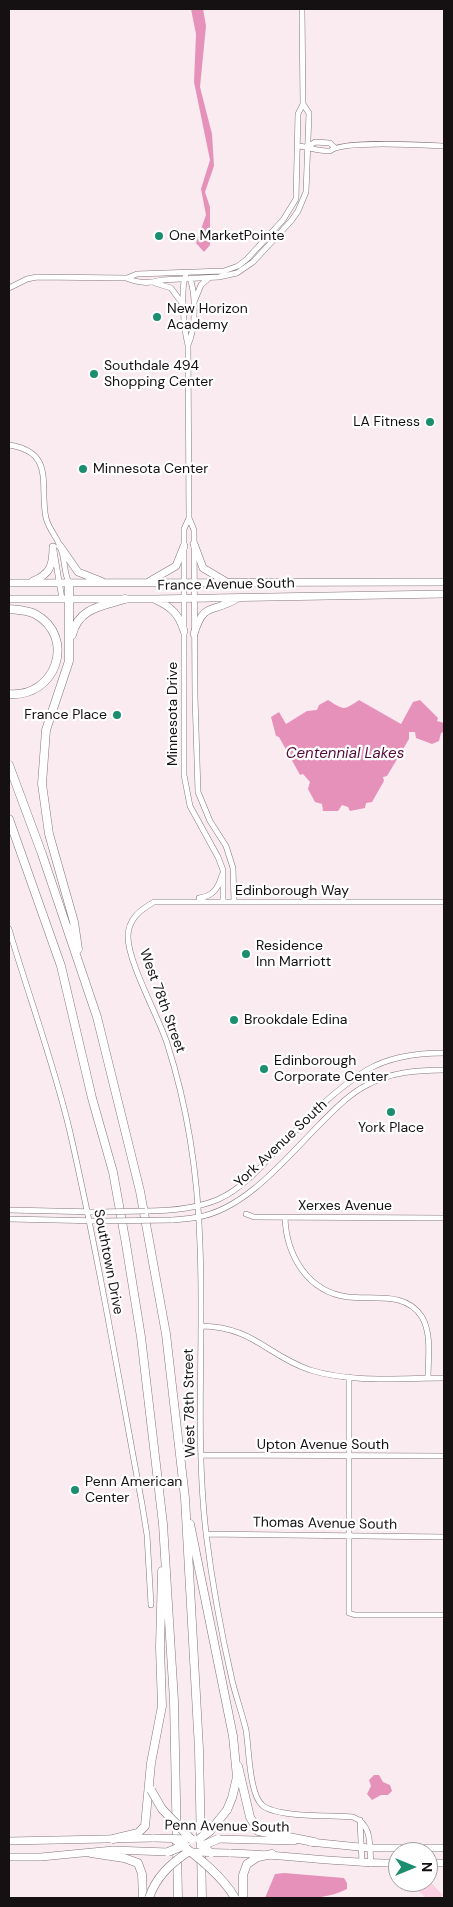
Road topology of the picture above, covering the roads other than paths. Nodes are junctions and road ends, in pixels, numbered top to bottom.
1 (302, 9) edge
2 (303, 104) junction
3 (298, 146) junction
4 (444, 146) edge
5 (308, 147) junction
6 (334, 147) junction
7 (186, 274) junction
8 (126, 278) junction
9 (209, 278) junction
10 (191, 279) junction
11 (184, 280) junction
12 (152, 282) junction
13 (9, 288) edge
14 (185, 308) junction
15 (193, 308) junction
16 (188, 345) junction
17 (9, 445) edge
18 (189, 518) junction
19 (194, 544) junction
20 (56, 545) junction
21 (184, 546) junction
22 (184, 582) junction
23 (194, 582) junction
24 (444, 582) edge
25 (9, 583) edge
26 (29, 583) junction
27 (65, 583) junction
28 (106, 583) junction
29 (140, 583) junction
30 (228, 583) junction
31 (444, 594) edge
32 (239, 597) junction
33 (183, 598) junction
34 (194, 598) junction
35 (9, 599) edge
36 (66, 599) junction
37 (125, 599) junction
38 (154, 599) junction
39 (9, 609) edge
40 (184, 631) junction
41 (194, 634) junction
42 (69, 649) junction
43 (9, 694) edge
44 (9, 765) edge
45 (10, 823) edge
46 (223, 872) junction
47 (188, 901) junction
48 (223, 902) junction
49 (234, 902) junction
50 (444, 902) edge
51 (141, 909) joint
52 (9, 929) edge
53 (83, 976) junction
54 (444, 1053) edge
55 (444, 1070) edge
56 (198, 1206) junction
57 (9, 1210) edge
58 (87, 1211) junction
59 (246, 1214) dead end
60 (199, 1217) junction
61 (285, 1217) junction
62 (444, 1218) edge
63 (9, 1219) edge
64 (89, 1221) junction
65 (201, 1326) junction
66 (349, 1377) junction
67 (428, 1378) junction
68 (444, 1378) edge
69 (202, 1455) junction
70 (349, 1456) junction
71 (444, 1456) edge
72 (185, 1498) junction
73 (163, 1524) junction
74 (206, 1534) junction
75 (349, 1536) junction
76 (444, 1537) edge
77 (151, 1605) dead end
78 (444, 1615) edge
79 (236, 1758) junction
80 (150, 1787) junction
81 (113, 1839) junction
82 (174, 1839) junction
83 (218, 1839) joint
84 (9, 1841) edge
85 (196, 1841) junction
86 (314, 1842) junction
87 (183, 1846) junction
88 (366, 1848) junction
89 (444, 1848) edge
90 (168, 1852) junction
91 (190, 1852) junction
92 (91, 1853) junction
93 (211, 1853) junction
94 (272, 1854) junction
95 (9, 1857) edge
96 (388, 1863) edge
97 (362, 1864) junction
98 (371, 1864) junction
99 (202, 1877) junction
100 (143, 1898) edge
101 (150, 1898) edge
102 (177, 1898) edge
103 (202, 1898) edge
104 (206, 1898) edge
105 (235, 1898) edge
106 (243, 1898) edge

1 - 2 street
2 - 3 street
2 - 5 street
3 - 5 street
3 - 7 street
4 - 6 street
5 - 6 street
5 - 6 street
5 - 9 street
7 - 8 street
7 - 10 street
7 - 11 street, Minnesota Drive
8 - 12 street
8 - 13 street
9 - 10 street
9 - 15 street
10 - 11 street
10 - 15 street, Minnesota Drive
11 - 12 street
11 - 14 street, Minnesota Drive
12 - 14 street
14 - 16 street, Minnesota Drive
15 - 16 street, Minnesota Drive
16 - 18 street, Minnesota Drive
17 - 20 street
18 - 19 street, Minnesota Drive
18 - 21 street, Minnesota Drive
19 - 23 street, Minnesota Drive
19 - 30 main road
20 - 26 main road
20 - 27 street
20 - 28 main road
21 - 22 street, Minnesota Drive
21 - 29 main road
22 - 23 main road, France Avenue South
22 - 29 main road, France Avenue South
22 - 33 street, Minnesota Drive
23 - 30 main road, France Avenue South
23 - 34 street, Minnesota Drive
24 - 30 main road, France Avenue South
25 - 26 main road, France Avenue South
26 - 27 main road, France Avenue South
27 - 28 main road, France Avenue South
27 - 36 highway
28 - 29 main road, France Avenue South
31 - 32 main road, France Avenue South
32 - 34 main road, France Avenue South
32 - 41 main road
33 - 34 main road, France Avenue South
33 - 38 main road, France Avenue South
33 - 40 street, Minnesota Drive
34 - 41 street, Minnesota Drive
35 - 36 main road, France Avenue South
36 - 37 main road, France Avenue South
36 - 42 highway
37 - 38 main road, France Avenue South
37 - 42 highway
38 - 40 main road
39 - 43 highway
40 - 46 street, Minnesota Drive
41 - 49 street, Minnesota Drive
42 - 53 highway
44 - 53 highway
45 - 73 highway
46 - 47 street
46 - 48 street, Minnesota Drive
47 - 48 street, Edinborough Way
47 - 51 street, Edinborough Way
48 - 49 street, Edinborough Way
49 - 50 street, Edinborough Way
51 - 56 street, West 78th Street
52 - 58 street, Southtown Drive
53 - 72 highway
54 - 56 street, York Avenue South
55 - 60 street, York Avenue South
56 - 58 street, bridge
56 - 60 street, West 78th Street
57 - 58 street
58 - 64 street, Southtown Drive
59 - 61 street, Xerxes Avenue
60 - 64 street, York Avenue South, bridge
60 - 65 street, West 78th Street
61 - 62 street, Xerxes Avenue
61 - 67 street
63 - 64 street, York Avenue South
64 - 77 street, Southtown Drive
65 - 66 street
65 - 69 street, West 78th Street
66 - 67 street
66 - 70 street
67 - 68 street
69 - 70 street, Upton Avenue South
69 - 74 street, West 78th Street
70 - 71 street, Upton Avenue South
70 - 75 street
72 - 79 highway
72 - 99 highway
73 - 80 highway
73 - 102 highway
74 - 75 street, Thomas Avenue South
74 - 88 street, West 78th Street
75 - 76 street, Thomas Avenue South
75 - 78 street
79 - 85 highway, bridge
79 - 86 highway
80 - 81 highway
80 - 85 highway, bridge
81 - 82 main road, Penn Avenue South, bridge
81 - 84 main road, Penn Avenue South
82 - 85 main road, Penn Avenue South, bridge
82 - 87 highway, bridge
83 - 85 highway, bridge
83 - 86 main road, Penn Avenue South
85 - 87 highway, bridge
85 - 91 highway, bridge
85 - 93 highway, bridge
86 - 88 main road, Penn Avenue South
87 - 90 highway, bridge
87 - 91 highway, bridge
88 - 89 main road, Penn Avenue South
88 - 97 street, West 78th Street
88 - 98 street, West 78th Street
90 - 91 main road, Penn Avenue South, bridge
90 - 92 main road, Penn Avenue South
91 - 93 main road, Penn Avenue South, bridge
91 - 101 highway, bridge
91 - 105 highway, bridge
92 - 95 main road, Penn Avenue South
92 - 100 highway
93 - 94 main road, Penn Avenue South, bridge
94 - 97 main road, Penn Avenue South
94 - 106 highway
96 - 98 main road, Penn Avenue South
97 - 98 main road, Penn Avenue South
99 - 103 highway
99 - 104 highway

